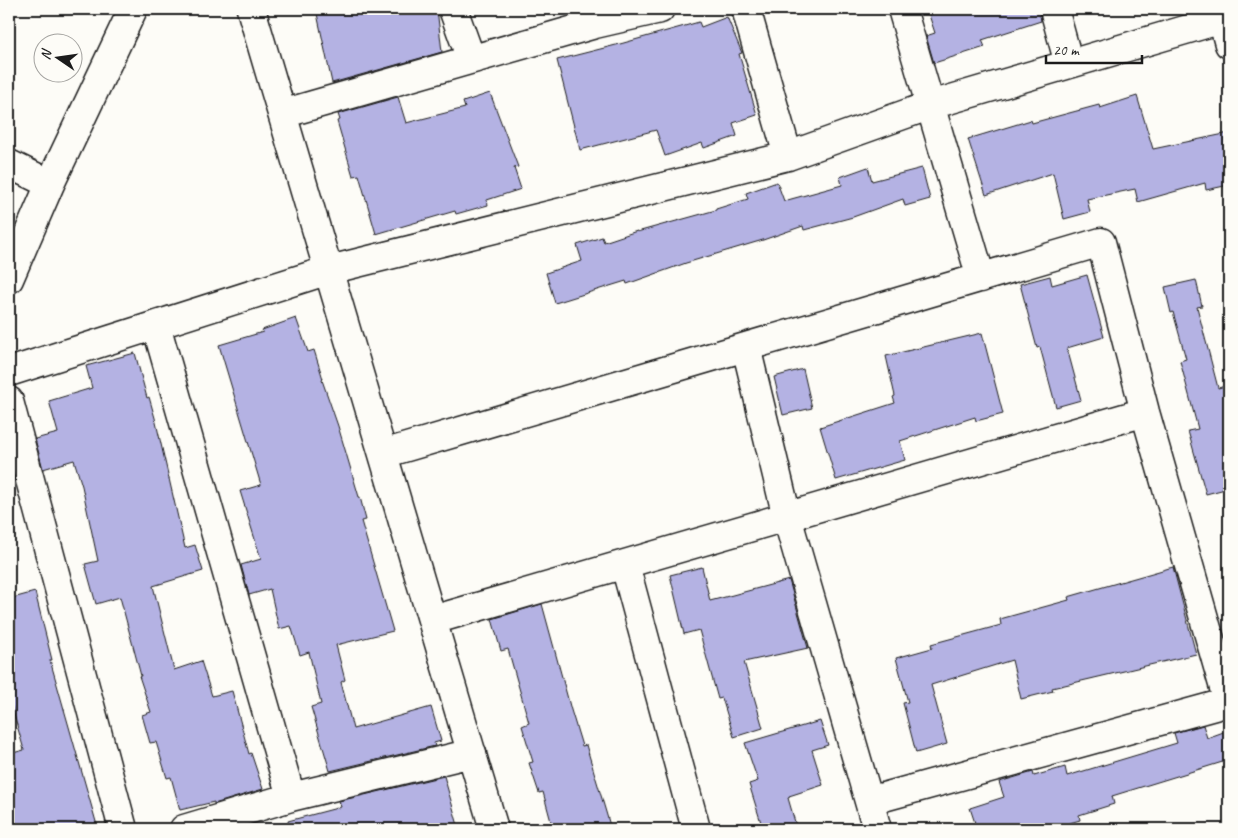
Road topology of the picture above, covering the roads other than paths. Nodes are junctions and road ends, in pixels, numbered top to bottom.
1 (133, 9) edge
2 (252, 9) edge
3 (453, 9) edge
4 (660, 9) edge
5 (746, 9) edge
6 (902, 9) edge
7 (1054, 9) edge
8 (593, 17) edge
9 (1227, 27) edge
10 (471, 60) junction
11 (1069, 64) junction
12 (931, 105) junction
13 (282, 114) junction
14 (788, 156) junction
15 (9, 164) edge
16 (50, 184) junction
17 (329, 270) junction
18 (981, 278) junction
19 (9, 279) edge
20 (156, 325) junction
21 (746, 347) junction
22 (9, 372) edge
23 (9, 401) edge
24 (1145, 412) junction
25 (384, 454) junction
26 (787, 517) junction
27 (625, 564) junction
28 (433, 620) junction
29 (1229, 702) edge
30 (472, 753) junction
31 (291, 797) junction
32 (869, 801) junction
33 (123, 829) edge
34 (184, 829) edge
35 (494, 829) edge
36 (696, 829) edge
37 (877, 829) edge

1 - 16 street
2 - 13 street
3 - 10 street
4 - 8 street
5 - 14 street
6 - 12 street
7 - 11 street
8 - 10 street
9 - 11 street
10 - 13 street
11 - 12 street
12 - 14 street
12 - 18 street
13 - 17 street
14 - 17 street
15 - 16 street
16 - 19 street
17 - 20 street
17 - 25 street
18 - 21 street
18 - 24 street
20 - 22 street
20 - 31 street
21 - 25 street
21 - 26 street
23 - 33 street
24 - 26 street
24 - 29 street
25 - 28 street
26 - 27 street
26 - 32 street
27 - 28 street
27 - 36 street
28 - 30 street
29 - 32 street
30 - 31 street
30 - 35 street
31 - 34 street
32 - 37 street

